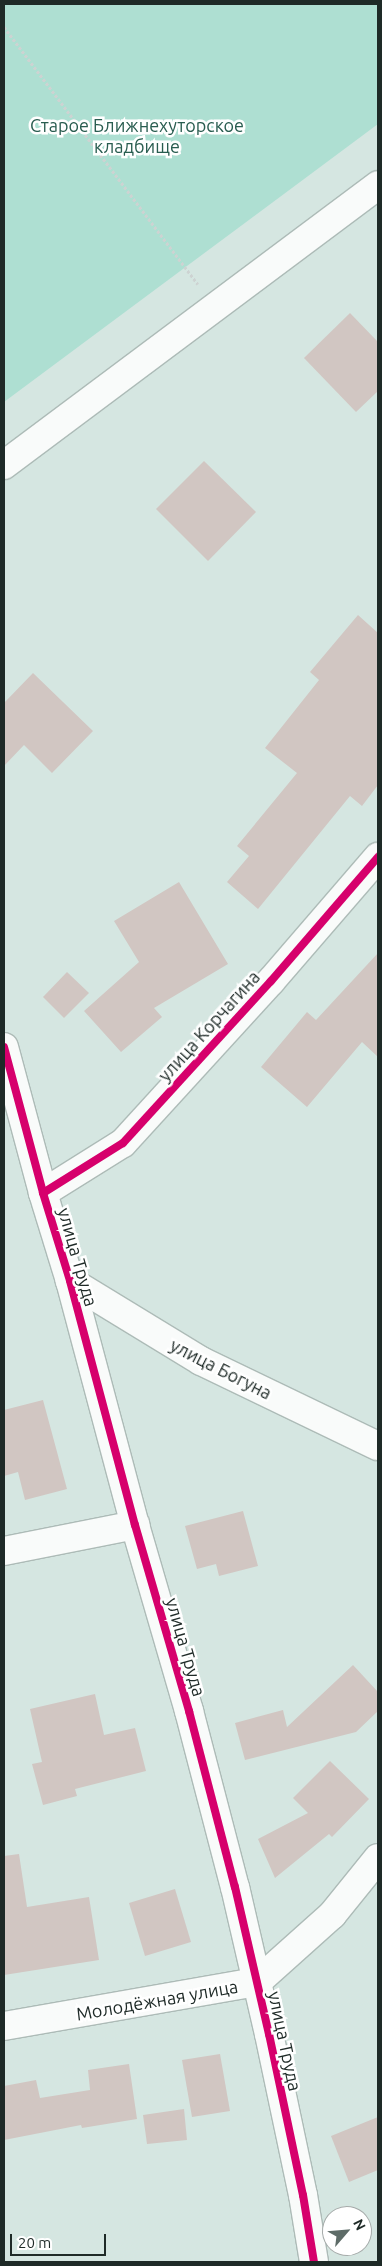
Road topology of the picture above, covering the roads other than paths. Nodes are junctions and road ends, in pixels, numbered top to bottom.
1 (378, 185) edge
2 (4, 465) edge
3 (378, 857) edge
4 (4, 1048) edge
5 (43, 1193) junction
6 (70, 1281) junction
7 (378, 1446) edge
8 (135, 1524) junction
9 (4, 1551) edge
10 (378, 1858) edge
11 (257, 1982) junction
12 (4, 2026) edge
13 (314, 2262) edge

1 - 2 street
3 - 5 street, улица Корчагина
4 - 5 street, улица Труда
5 - 6 street, улица Труда
6 - 7 street, улица Богуна
6 - 8 street, улица Труда
8 - 9 street
8 - 11 street, улица Труда
10 - 11 street, Молодёжная улица
11 - 12 street, Молодёжная улица
11 - 13 street, улица Труда

